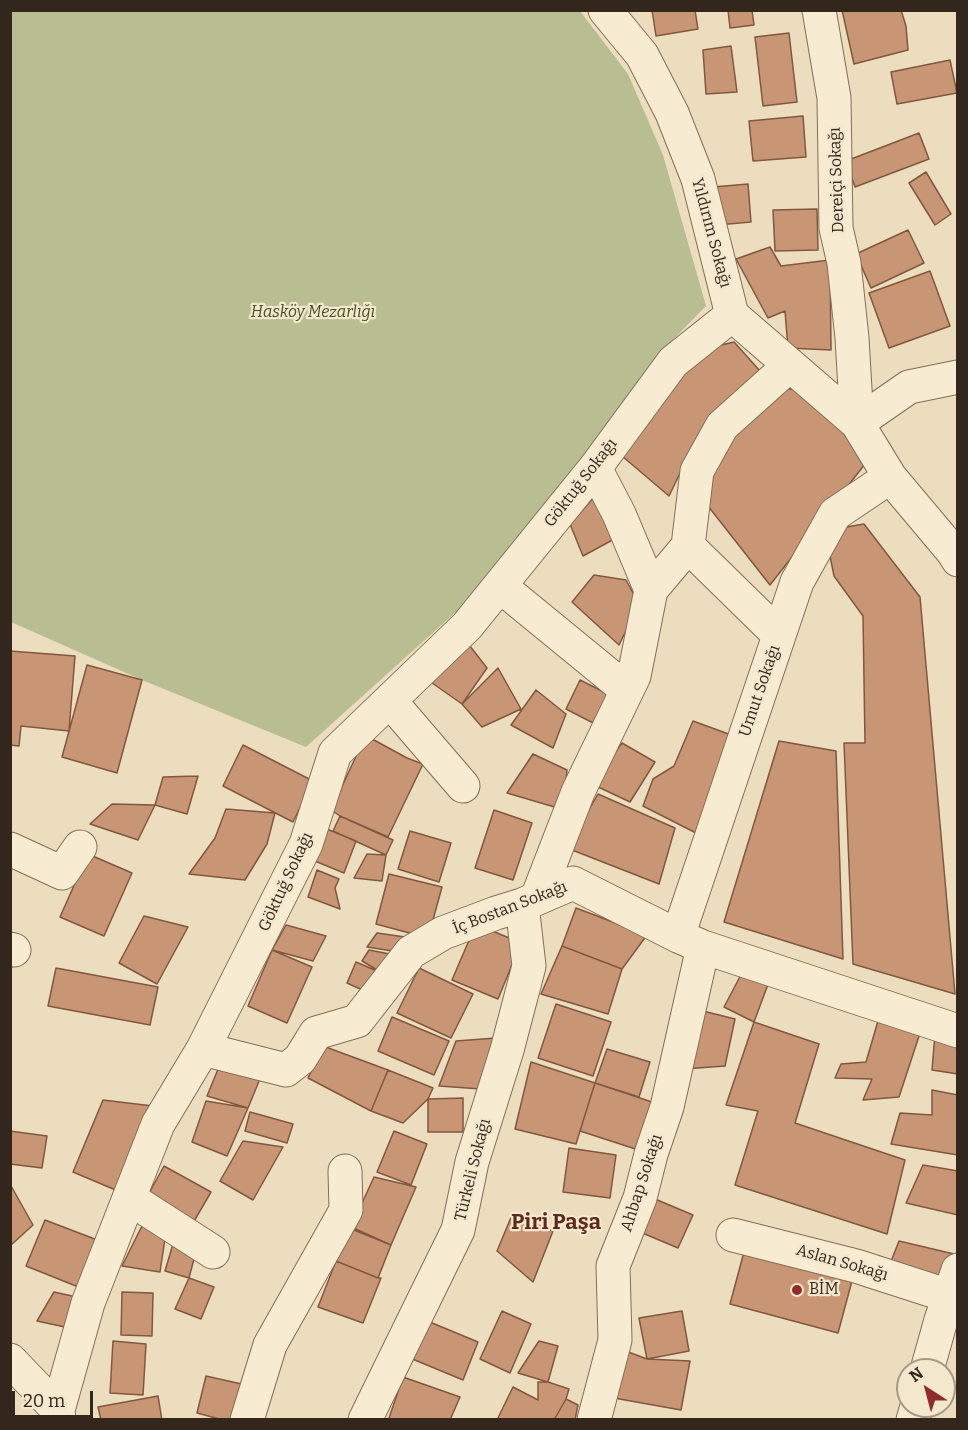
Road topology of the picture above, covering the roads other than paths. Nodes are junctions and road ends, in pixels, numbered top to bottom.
1 (605, 10) edge
2 (819, 10) edge
3 (732, 315) junction
4 (790, 365) junction
5 (957, 377) edge
6 (857, 423) junction
7 (595, 468) junction
8 (890, 477) junction
9 (688, 546) junction
10 (956, 550) edge
11 (500, 586) junction
12 (651, 590) junction
13 (779, 635) junction
14 (627, 690) junction
15 (390, 701) junction
16 (463, 786) dead end
17 (80, 847) dead end
18 (10, 849) edge
19 (530, 902) junction
20 (691, 941) junction
21 (957, 1031) edge
22 (203, 1049) junction
23 (345, 1170) dead end
24 (129, 1198) junction
25 (733, 1235) dead end
26 (213, 1252) dead end
27 (953, 1283) edge
28 (931, 1358) edge
29 (10, 1360) edge
30 (58, 1415) edge
31 (247, 1419) edge
32 (365, 1419) edge
33 (594, 1419) edge

1 - 3 street, Yıldırım Sokağı
2 - 6 street, Dereiçi Sokağı
3 - 4 street
3 - 7 street, Göktuğ Sokağı
4 - 6 street
4 - 9 street
5 - 6 street
6 - 8 street
7 - 11 street, Göktuğ Sokağı
7 - 12 street
8 - 10 street
8 - 13 street, Umut Sokağı
9 - 12 street
9 - 13 street
11 - 14 street
11 - 15 street, Göktuğ Sokağı
12 - 14 street
13 - 20 street, Umut Sokağı
14 - 19 street
15 - 16 street
15 - 22 street, Göktuğ Sokağı
17 - 18 street
19 - 20 street, İç Bostan Sokağı
19 - 22 street, İç Bostan Sokağı
19 - 32 street, Türkeli Sokağı
20 - 21 street, İç Bostan Sokağı
20 - 33 street, Ahbap Sokağı
22 - 24 street, Göktuğ Sokağı
23 - 31 street
24 - 26 street
24 - 30 street, Göktuğ Sokağı
25 - 27 street, Aslan Sokağı
27 - 28 street
29 - 30 street

